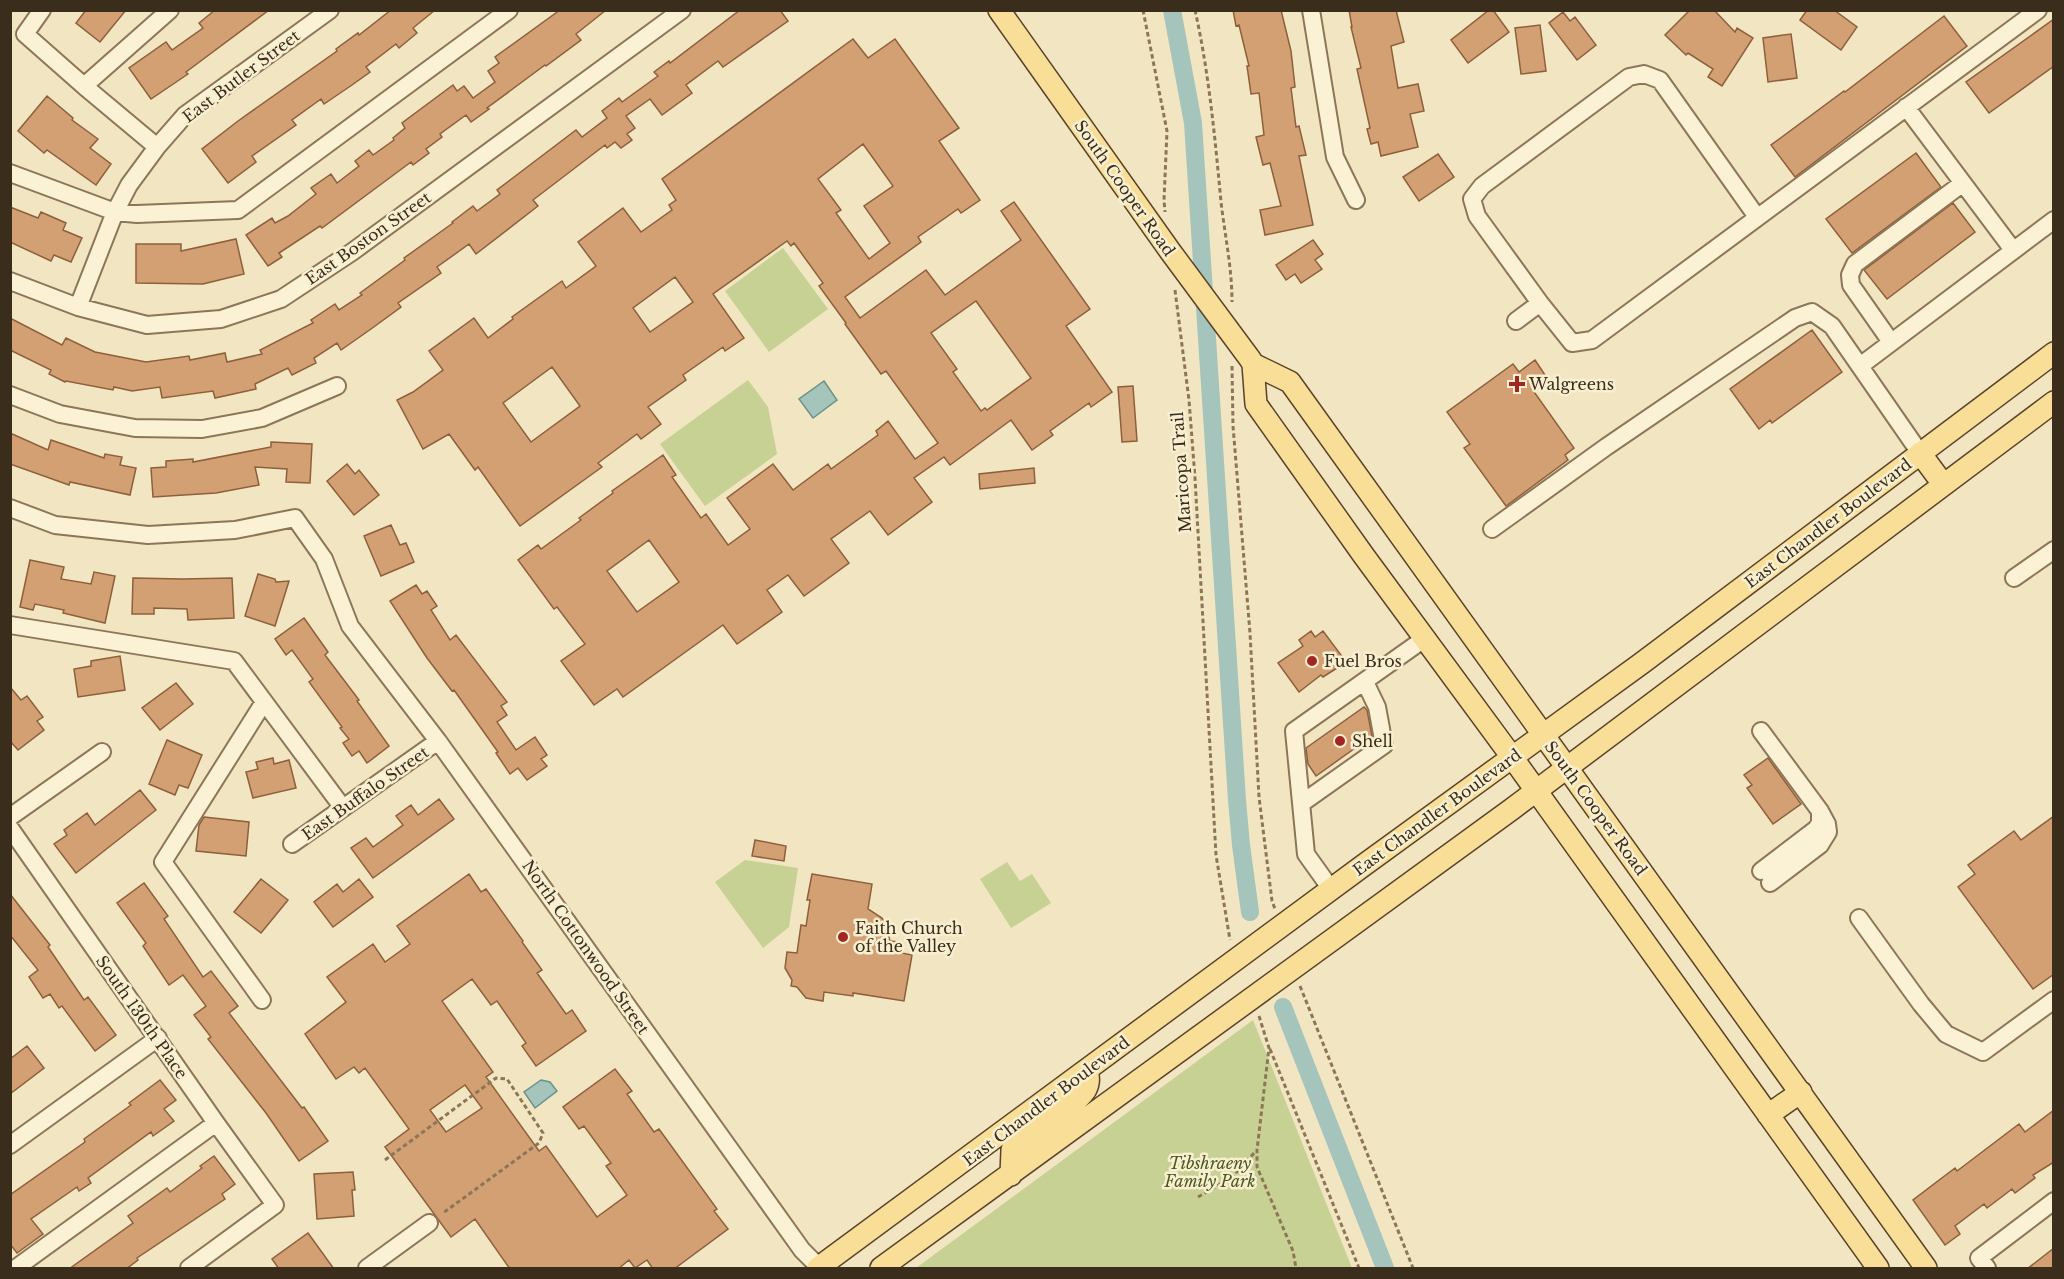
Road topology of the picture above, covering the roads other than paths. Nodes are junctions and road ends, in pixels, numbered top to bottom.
1 (42, 10) edge
2 (170, 10) edge
3 (330, 10) edge
4 (509, 10) edge
5 (682, 10) edge
6 (999, 10) edge
7 (1311, 10) edge
8 (2037, 10) edge
9 (84, 86) junction
10 (1906, 108) junction
11 (158, 147) junction
12 (10, 173) edge
13 (1963, 183) junction
14 (1356, 200) dead end
15 (115, 212) junction
16 (1757, 218) junction
17 (2054, 220) edge
18 (2013, 250) junction
19 (10, 281) edge
20 (1540, 303) junction
21 (78, 307) junction
22 (1516, 321) dead end
23 (1891, 342) junction
24 (2054, 352) edge
25 (1253, 364) junction
26 (1860, 366) junction
27 (337, 386) dead end
28 (10, 394) edge
29 (2054, 402) edge
30 (1920, 453) junction
31 (1943, 484) junction
32 (10, 508) edge
33 (1492, 529) dead end
34 (2054, 550) edge
35 (2014, 578) dead end
36 (10, 625) edge
37 (1424, 639) junction
38 (1365, 682) junction
39 (264, 702) junction
40 (1761, 732) dead end
41 (1543, 734) junction
42 (438, 741) junction
43 (102, 752) dead end
44 (1512, 758) junction
45 (1567, 767) junction
46 (1535, 791) junction
47 (1302, 803) junction
48 (344, 808) junction
49 (10, 817) edge
50 (10, 828) edge
51 (292, 844) dead end
52 (1766, 877) dead end
53 (1331, 889) junction
54 (1859, 918) dead end
55 (262, 1000) dead end
56 (2054, 1000) edge
57 (158, 1038) junction
58 (1087, 1071) junction
59 (1801, 1092) junction
60 (1768, 1115) junction
61 (216, 1124) junction
62 (10, 1145) edge
63 (1011, 1175) junction
64 (2054, 1201) edge
65 (429, 1223) road end
66 (1983, 1263) edge
67 (819, 1268) edge
68 (16, 1269) edge
69 (189, 1269) edge
70 (367, 1269) edge
71 (881, 1269) edge
72 (1878, 1269) edge
73 (1926, 1269) edge

1 - 9 street
2 - 9 street
3 - 11 street, East Butler Street
4 - 15 street
5 - 21 street, East Boston Street
6 - 25 main road, South Cooper Road
7 - 14 street
8 - 10 street
9 - 11 street
10 - 13 street
10 - 16 street
11 - 15 street, East Butler Street
12 - 15 street
13 - 18 street
13 - 23 street
15 - 21 street, East Butler Street
16 - 20 street
16 - 20 street
17 - 18 street
18 - 23 street
19 - 21 street, East Boston Street
20 - 22 street
23 - 26 street
24 - 30 main road, East Chandler Boulevard
25 - 37 main road
25 - 41 main road, South Cooper Road
26 - 30 street
26 - 33 street
27 - 28 street
29 - 31 main road
30 - 31 main road
30 - 41 main road, East Chandler Boulevard
31 - 45 main road
32 - 42 street, North Cottonwood Street
34 - 35 street
36 - 39 street
37 - 38 street
37 - 44 main road
38 - 47 street
38 - 47 street
39 - 48 street
39 - 55 street
40 - 52 street
41 - 44 main road, East Chandler Boulevard
41 - 45 main road, South Cooper Road
42 - 48 street, East Buffalo Street
42 - 67 street, North Cottonwood Street
43 - 49 street
44 - 46 main road
44 - 53 main road, East Chandler Boulevard
45 - 46 main road
45 - 59 main road, South Cooper Road
46 - 60 main road
46 - 63 main road
47 - 53 street
48 - 51 street, East Buffalo Street
50 - 57 street, South 130th Place
53 - 58 main road, East Chandler Boulevard
54 - 56 street
57 - 61 street, South 130th Place
57 - 62 street
58 - 63 main road
58 - 67 main road, East Chandler Boulevard
59 - 60 main road
59 - 73 main road, South Cooper Road
60 - 72 main road
61 - 68 street
61 - 69 street, South 130th Place
63 - 71 main road
64 - 66 street
65 - 70 street

